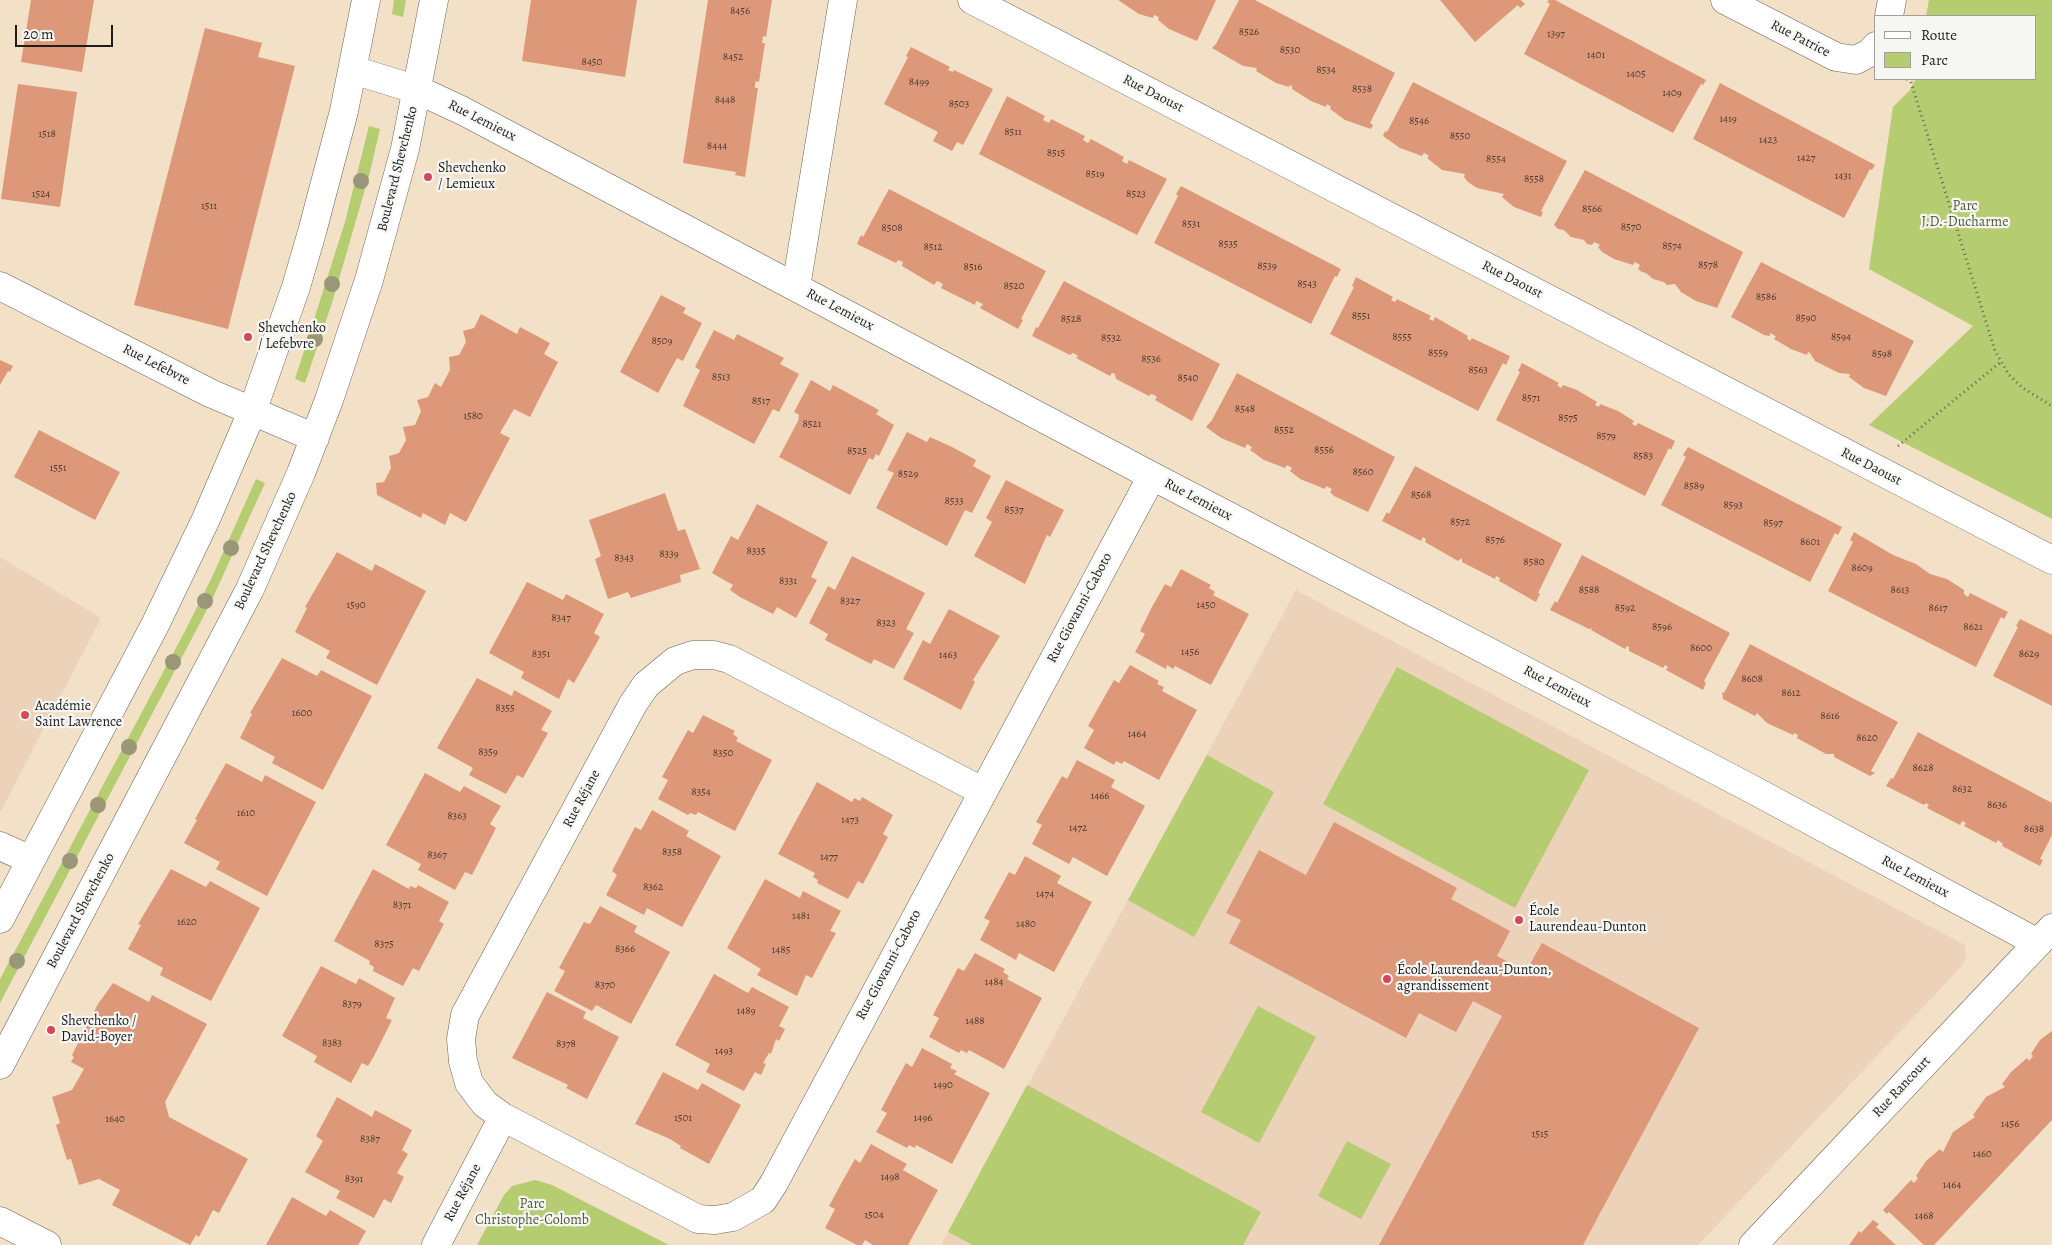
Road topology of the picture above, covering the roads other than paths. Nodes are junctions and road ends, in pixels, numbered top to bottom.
1 (366, 0) edge
2 (434, 0) edge
3 (843, 0) edge
4 (972, 0) edge
5 (1725, 0) edge
6 (1892, 0) edge
7 (1889, 15) edge
8 (1874, 48) edge
9 (353, 70) junction
10 (418, 90) junction
11 (0, 286) edge
12 (796, 287) junction
13 (252, 412) junction
14 (315, 438) junction
15 (1152, 476) junction
16 (2052, 560) edge
17 (982, 790) junction
18 (0, 846) edge
19 (31, 860) junction
20 (0, 919) edge
21 (2045, 936) edge
22 (0, 1064) edge
23 (503, 1117) junction
24 (0, 1221) edge
25 (47, 1245) edge
26 (436, 1245) edge
27 (1753, 1245) edge

1 - 9 street
2 - 10 street, Boulevard Shevchenko
3 - 12 street
4 - 16 street, Rue Daoust
5 - 8 street, Rue Patrice
6 - 7 street
9 - 10 street, Rue Lemieux
9 - 13 street
10 - 12 street, Rue Lemieux
10 - 14 street, Boulevard Shevchenko
11 - 13 street, Rue Lefebvre
12 - 15 street, Rue Lemieux
13 - 14 street, Rue Lefebvre
13 - 19 street
14 - 22 street, Boulevard Shevchenko
15 - 17 street, Rue Giovanni-Caboto
15 - 21 street, Rue Lemieux
17 - 23 street, Rue Giovanni-Caboto
17 - 23 street, Rue Réjane
18 - 19 street
19 - 20 street
21 - 27 street, Rue Rancourt
23 - 26 street, Rue Réjane
24 - 25 street

